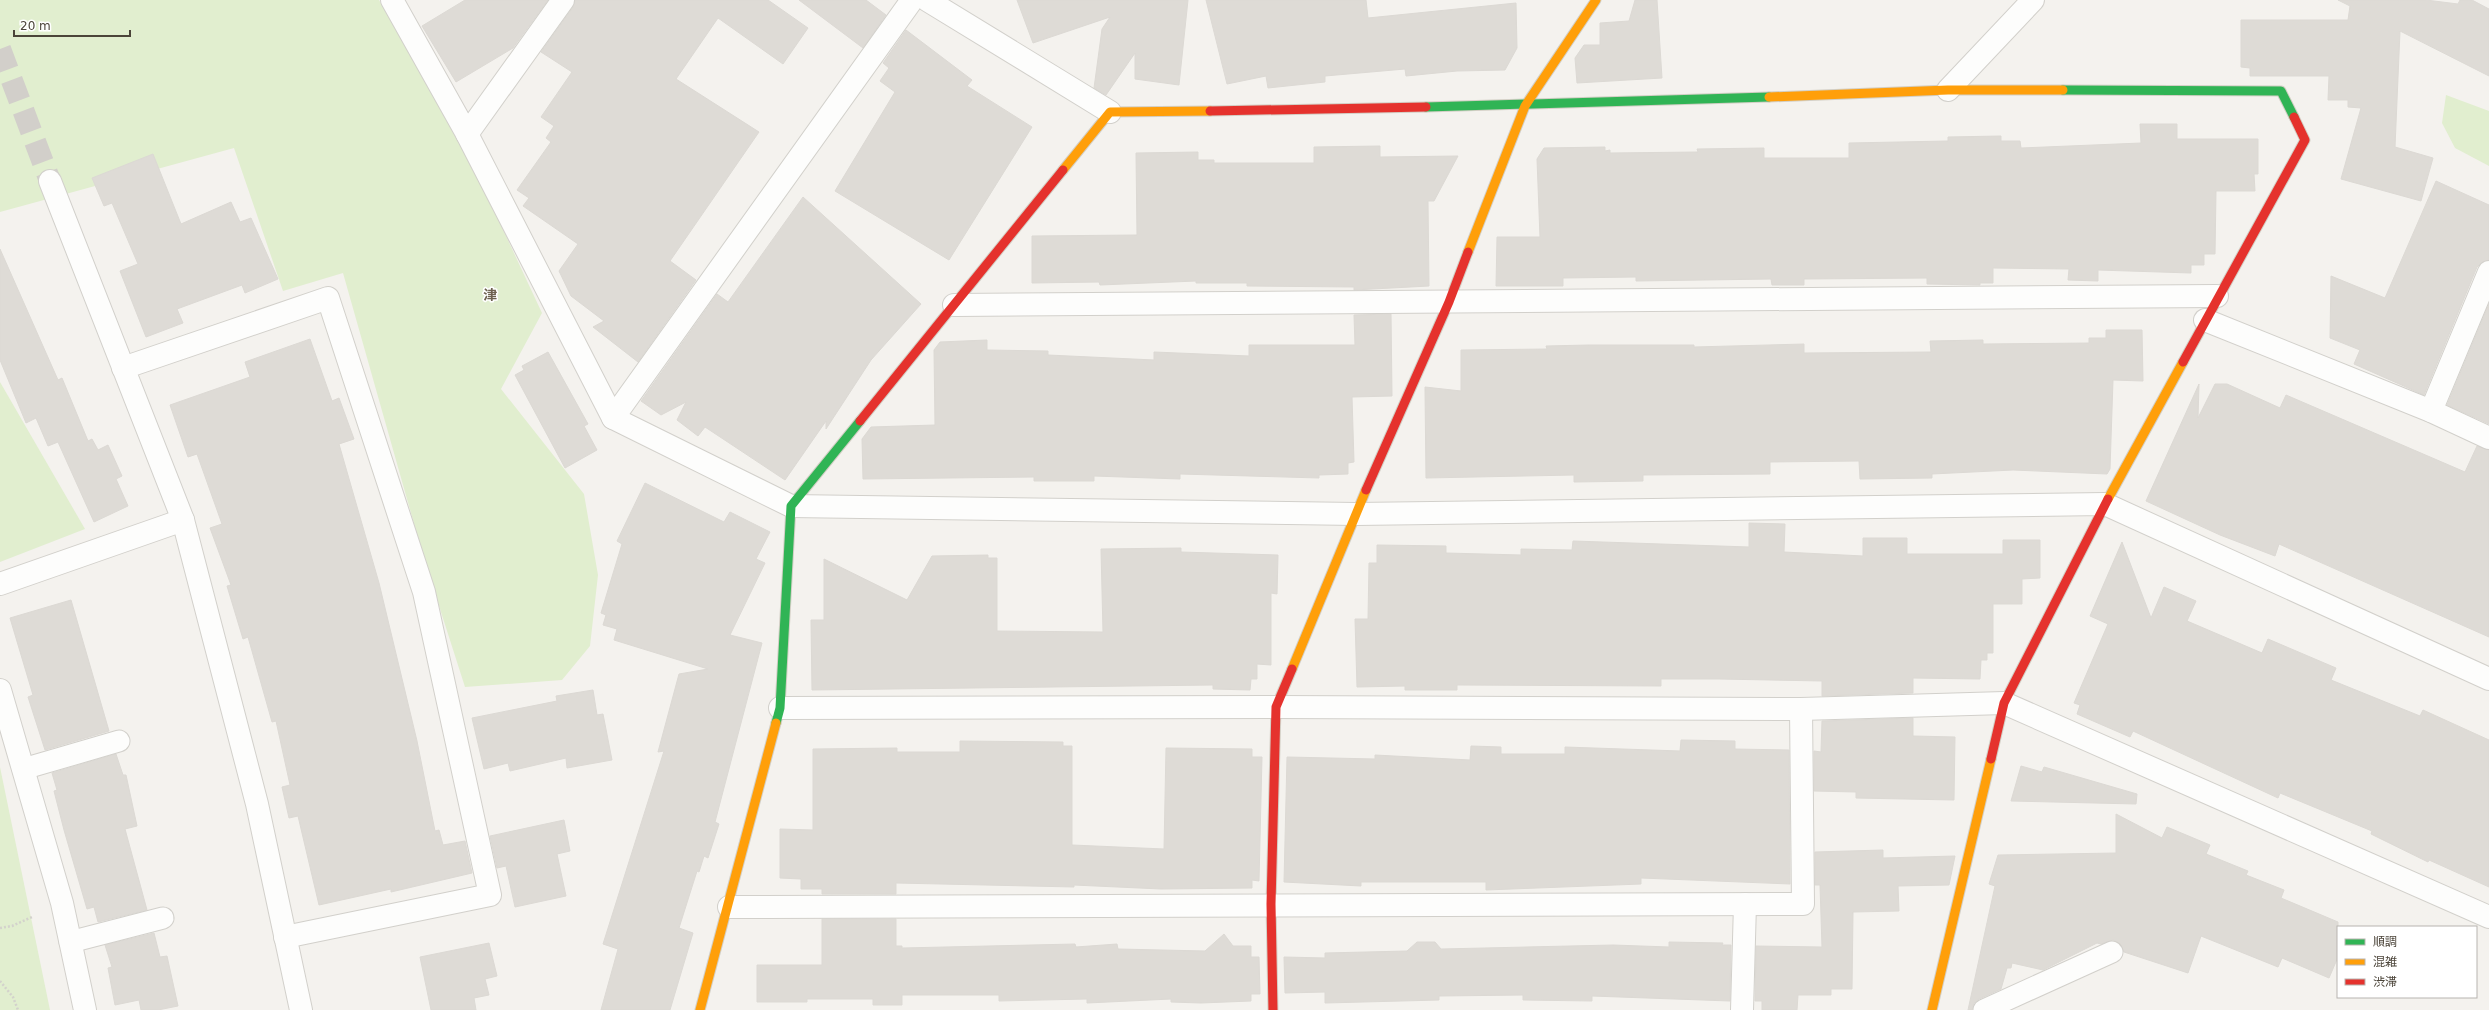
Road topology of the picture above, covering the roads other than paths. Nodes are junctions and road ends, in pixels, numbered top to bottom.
1 (392, 0) edge
2 (563, 0) edge
3 (912, 0) edge
4 (927, 0) edge
5 (1596, 0) edge
6 (2033, 0) edge
7 (1948, 90) junction
8 (1525, 106) junction
9 (1110, 112) junction
10 (467, 134) junction
11 (50, 181) tunnel mouth
12 (2489, 272) edge
13 (2217, 296) junction
14 (1449, 302) junction
15 (954, 305) junction
16 (2204, 320) junction
17 (123, 368) junction
18 (2432, 411) junction
19 (613, 418) junction
20 (2489, 438) edge
21 (2105, 504) junction
22 (790, 506) junction
23 (1356, 514) junction
24 (183, 520) junction
25 (0, 584) edge
26 (2489, 679) edge
27 (0, 690) edge
28 (2004, 703) junction
29 (1276, 707) junction
30 (780, 708) junction
31 (1801, 709) junction
32 (119, 741) dead end
33 (23, 769) junction
34 (1271, 904) junction
35 (1745, 904) junction
36 (729, 907) junction
37 (2489, 917) edge
38 (163, 918) dead end
39 (285, 938) junction
40 (70, 942) junction
41 (2112, 952) dead end
42 (85, 1010) edge
43 (301, 1010) edge
44 (700, 1010) edge
45 (1273, 1010) edge
46 (1742, 1010) edge
47 (1932, 1010) edge
48 (1984, 1010) edge

1 - 10 street
2 - 10 street
3 - 19 street
4 - 9 street
5 - 8 street
6 - 7 street
7 - 8 street
7 - 13 street
8 - 9 street
8 - 14 street
9 - 15 street
10 - 19 street
11 - 17 street
12 - 18 street
13 - 14 street
13 - 16 street
14 - 15 street
14 - 23 street
15 - 22 street
16 - 18 street
16 - 21 street
17 - 24 street
17 - 39 street
18 - 20 street
19 - 22 street
21 - 23 street
21 - 26 street
21 - 28 street
22 - 23 street
22 - 30 street
23 - 29 street
24 - 25 street
24 - 39 street
27 - 33 street
28 - 31 street
28 - 37 street
28 - 47 street
29 - 30 street
29 - 31 street
29 - 34 street
30 - 36 street
31 - 35 street
32 - 33 lane
33 - 40 street
34 - 35 street
34 - 36 street
34 - 45 street
35 - 46 street
36 - 44 street
38 - 40 lane
39 - 43 street
40 - 42 street
41 - 48 lane

